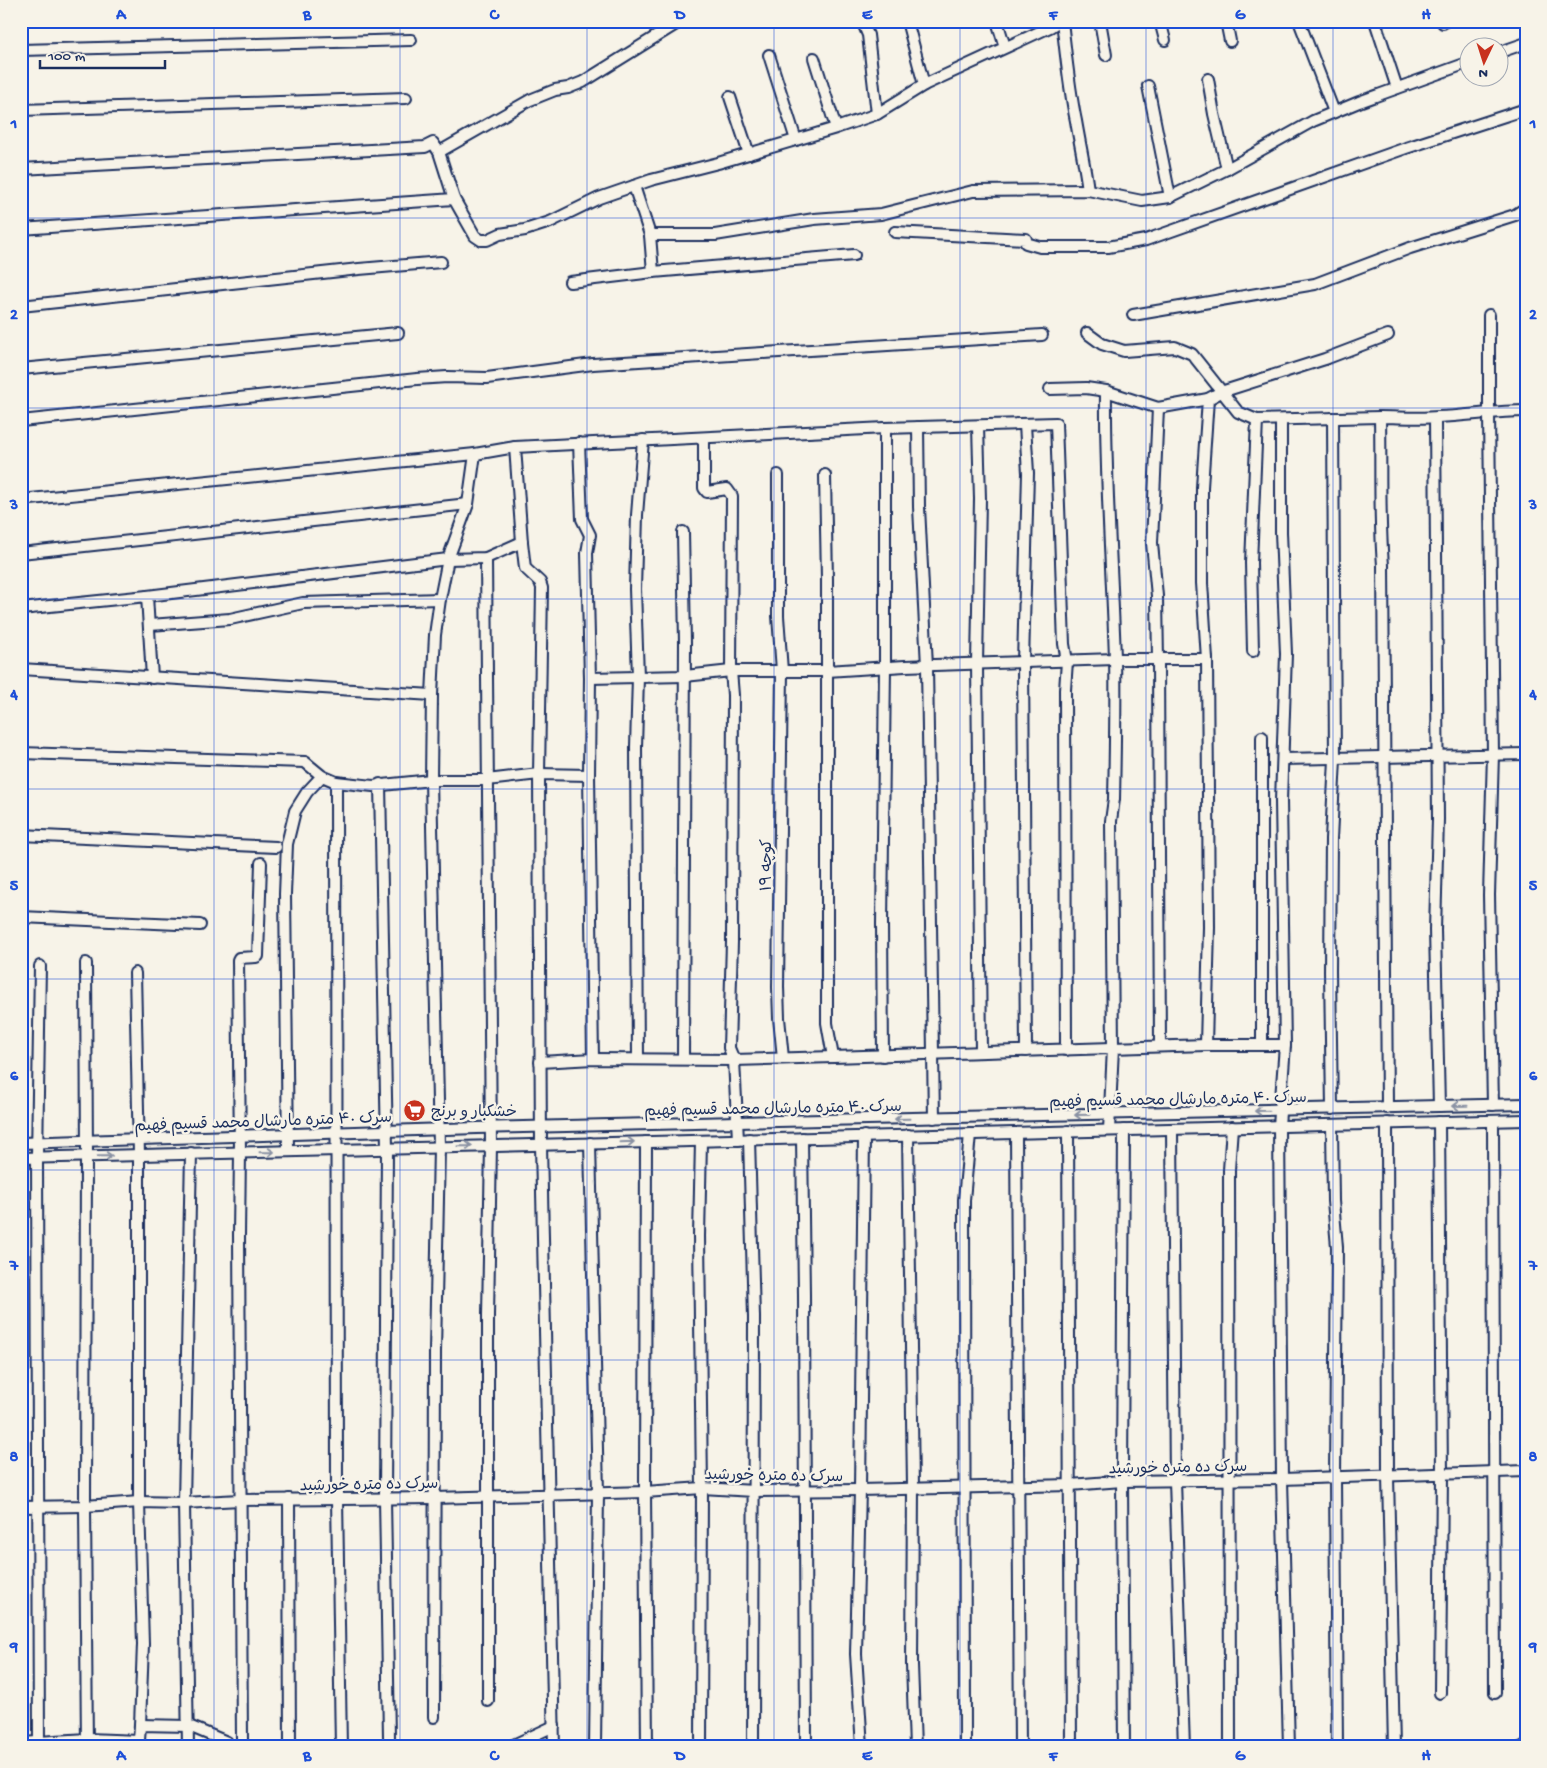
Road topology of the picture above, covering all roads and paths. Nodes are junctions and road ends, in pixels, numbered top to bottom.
1 (681, 21) edge
2 (862, 21) edge
3 (907, 21) edge
4 (998, 21) edge
5 (1061, 21) edge
6 (1100, 21) edge
7 (1160, 21) edge
8 (1226, 21) edge
9 (1299, 21) edge
10 (1375, 21) edge
11 (411, 40) dead end
12 (1165, 40) dead end
13 (1230, 41) dead end
14 (1526, 43) edge
15 (1005, 48) junction
16 (1510, 49) edge
17 (21, 50) edge
18 (1106, 54) dead end
19 (769, 55) dead end
20 (814, 58) dead end
21 (1460, 66) edge
22 (1208, 79) dead end
23 (924, 85) junction
24 (1148, 86) dead end
25 (1397, 88) junction
26 (730, 96) dead end
27 (406, 98) dead end
28 (1526, 109) edge
29 (21, 110) edge
30 (1334, 112) junction
31 (877, 114) junction
32 (836, 128) junction
33 (796, 140) junction
34 (439, 152) junction
35 (749, 154) junction
36 (21, 169) edge
37 (1227, 169) junction
38 (634, 186) junction
39 (1088, 190) junction
40 (1170, 197) junction
41 (454, 199) junction
42 (1526, 208) edge
43 (21, 229) edge
44 (895, 232) dead end
45 (650, 235) junction
46 (854, 255) dead end
47 (441, 262) dead end
48 (654, 272) junction
49 (570, 282) dead end
50 (21, 306) edge
51 (1134, 315) dead end
52 (1490, 315) dead end
53 (398, 333) dead end
54 (1086, 333) dead end
55 (1042, 335) dead end
56 (1388, 335) dead end
57 (21, 370) edge
58 (1050, 389) dead end
59 (1106, 391) junction
60 (1221, 392) junction
61 (1208, 399) junction
62 (1158, 408) junction
63 (1526, 411) edge
64 (1488, 414) junction
65 (1380, 417) junction
66 (1332, 418) junction
67 (1435, 418) junction
68 (21, 420) edge
69 (1257, 420) junction
70 (1280, 420) junction
71 (1026, 425) junction
72 (978, 426) junction
73 (918, 427) junction
74 (885, 428) junction
75 (704, 438) junction
76 (643, 440) junction
77 (579, 444) junction
78 (515, 448) junction
79 (475, 454) junction
80 (778, 475) dead end
81 (825, 475) dead end
82 (21, 500) edge
83 (468, 504) junction
84 (683, 532) dead end
85 (522, 542) junction
86 (21, 554) edge
87 (486, 558) junction
88 (448, 559) junction
89 (147, 596) junction
90 (440, 599) junction
91 (21, 609) edge
92 (150, 625) junction
93 (1253, 651) dead end
94 (1207, 659) junction
95 (1115, 660) junction
96 (1158, 660) junction
97 (1067, 661) junction
98 (1023, 663) junction
99 (977, 664) junction
100 (927, 666) junction
101 (885, 668) junction
102 (21, 669) edge
103 (731, 671) junction
104 (782, 671) junction
105 (827, 671) junction
106 (685, 676) junction
107 (638, 677) junction
108 (152, 678) junction
109 (590, 678) junction
110 (432, 695) junction
111 (1262, 737) dead end
112 (21, 753) edge
113 (1493, 754) junction
114 (1526, 754) edge
115 (1438, 756) junction
116 (1383, 757) junction
117 (1283, 759) junction
118 (1335, 759) junction
119 (539, 774) junction
120 (589, 775) junction
121 (322, 776) junction
122 (431, 780) junction
123 (487, 780) junction
124 (336, 782) junction
125 (380, 784) junction
126 (21, 835) edge
127 (276, 847) dead end
128 (261, 863) dead end
129 (21, 917) edge
130 (200, 925) dead end
131 (86, 963) dead end
132 (40, 966) dead end
133 (135, 973) dead end
134 (1206, 1045) junction
135 (1262, 1045) junction
136 (1160, 1046) junction
137 (1285, 1046) junction
138 (1113, 1048) junction
139 (1066, 1050) junction
140 (1026, 1051) junction
141 (981, 1052) junction
142 (933, 1054) junction
143 (883, 1056) junction
144 (638, 1058) junction
145 (783, 1058) junction
146 (833, 1058) junction
147 (592, 1059) junction
148 (683, 1059) junction
149 (734, 1060) junction
150 (540, 1062) junction
151 (1526, 1104) edge
152 (1492, 1105) junction
153 (1438, 1106) junction
154 (1387, 1108) junction
155 (1332, 1109) junction
156 (1281, 1110) junction
157 (1110, 1114) junction
158 (934, 1118) junction
159 (1526, 1120) edge
160 (1493, 1121) junction
161 (737, 1122) junction
162 (1439, 1122) junction
163 (1387, 1123) junction
164 (1332, 1125) junction
165 (1280, 1126) junction
166 (541, 1127) junction
167 (1232, 1127) junction
168 (491, 1128) junction
169 (1172, 1129) junction
170 (438, 1130) junction
171 (1109, 1130) junction
172 (1124, 1130) junction
173 (386, 1131) junction
174 (1068, 1131) junction
175 (336, 1133) junction
176 (1016, 1133) junction
177 (288, 1134) junction
178 (970, 1134) junction
179 (908, 1135) junction
180 (240, 1136) junction
181 (864, 1136) junction
182 (802, 1138) junction
183 (139, 1139) junction
184 (743, 1140) junction
185 (87, 1141) junction
186 (701, 1141) junction
187 (37, 1142) junction
188 (646, 1142) junction
189 (21, 1143) edge
190 (590, 1144) junction
191 (541, 1145) junction
192 (491, 1146) junction
193 (439, 1147) junction
194 (387, 1148) junction
195 (336, 1150) junction
196 (288, 1151) junction
197 (240, 1152) junction
198 (191, 1153) junction
199 (139, 1155) junction
200 (86, 1156) junction
201 (37, 1157) junction
202 (21, 1158) edge
203 (1526, 1471) edge
204 (1493, 1472) junction
205 (1442, 1475) junction
206 (1388, 1476) junction
207 (1335, 1477) junction
208 (1228, 1479) junction
209 (1282, 1479) junction
210 (1175, 1480) junction
211 (1122, 1481) junction
212 (1070, 1485) junction
213 (1018, 1486) junction
214 (965, 1487) junction
215 (702, 1488) junction
216 (913, 1488) junction
217 (804, 1490) junction
218 (860, 1490) junction
219 (754, 1491) junction
220 (645, 1492) junction
221 (598, 1493) junction
222 (548, 1494) junction
223 (488, 1495) junction
224 (385, 1498) junction
225 (434, 1498) junction
226 (289, 1499) junction
227 (337, 1499) junction
228 (240, 1500) junction
229 (139, 1502) junction
230 (184, 1502) junction
231 (85, 1506) junction
232 (21, 1507) edge
233 (39, 1507) junction
234 (1494, 1693) dead end
235 (1440, 1694) dead end
236 (488, 1701) dead end
237 (434, 1717) dead end
238 (140, 1725) junction
239 (189, 1726) junction
240 (554, 1726) junction
241 (390, 1737) dead end
242 (242, 1741) dead end
243 (21, 1743) edge
244 (88, 1743) edge
245 (39, 1745) edge
246 (1526, 1746) edge
247 (188, 1747) edge
248 (229, 1747) edge
249 (290, 1747) edge
250 (341, 1747) edge
251 (509, 1747) edge
252 (554, 1747) edge
253 (595, 1747) edge
254 (647, 1747) edge
255 (701, 1747) edge
256 (753, 1747) edge
257 (806, 1747) edge
258 (862, 1747) edge
259 (915, 1747) edge
260 (965, 1747) edge
261 (1020, 1747) edge
262 (1071, 1747) edge
263 (1124, 1747) edge
264 (1184, 1747) edge
265 (1230, 1747) edge
266 (1289, 1747) edge
267 (1337, 1747) edge
268 (1394, 1747) edge
269 (1522, 1747) edge

1 - 34 street
2 - 31 street
3 - 23 street
4 - 15 street
5 - 15 street
5 - 39 street
6 - 18 street
7 - 12 street
8 - 13 street
9 - 30 street
10 - 25 street
11 - 17 street
14 - 16 street
15 - 23 street
19 - 33 street
20 - 32 street
21 - 25 street
22 - 37 street
23 - 31 street
24 - 40 street
25 - 30 street
26 - 35 street
27 - 29 street
28 - 44 street
30 - 37 street
31 - 32 street
32 - 33 street
33 - 35 street
34 - 36 street
34 - 41 street
35 - 38 street
37 - 40 street
38 - 41 street
38 - 45 street
39 - 40 street
39 - 45 street
41 - 43 street
42 - 51 street
45 - 48 street
46 - 48 street
47 - 50 street
48 - 49 street
52 - 64 street
53 - 57 street
54 - 60 street
55 - 68 street
56 - 60 street
58 - 59 street
59 - 62 street
59 - 95 street
60 - 61 street
60 - 69 street
61 - 62 street
61 - 94 street
62 - 96 street
63 - 64 street
64 - 67 street
64 - 113 street
65 - 66 street
65 - 67 street
65 - 116 street
66 - 70 street
66 - 118 street
67 - 115 street
69 - 70 street
69 - 93 street
70 - 117 street
71 - 72 street
71 - 97 street
71 - 98 street
72 - 73 street
72 - 99 street
73 - 74 street
73 - 100 street
74 - 75 street
74 - 101 street
75 - 76 street
75 - 103 street
76 - 77 street
76 - 107 street
77 - 78 street
77 - 109 street
78 - 79 street
78 - 85 street
79 - 82 street
79 - 83 street
80 - 104 street, کوچه ۱۹
81 - 105 street
83 - 86 street
83 - 88 street
84 - 106 street
85 - 87 street
85 - 119 street
87 - 88 street
87 - 123 street
88 - 89 street
88 - 90 street
89 - 91 street
89 - 92 street
90 - 92 street
90 - 110 street
92 - 108 street
94 - 96 street
94 - 134 street
95 - 96 street
95 - 97 street
95 - 138 street
96 - 136 street
97 - 98 street
97 - 139 street
98 - 99 street
98 - 140 street
99 - 100 street
99 - 141 street
100 - 101 street
100 - 142 street
101 - 105 street
101 - 143 street
102 - 108 street
103 - 104 street
103 - 106 street
103 - 149 street
104 - 105 street
104 - 145 street, کوچه ۱۹
105 - 146 street
106 - 107 street
106 - 148 street
107 - 109 street
107 - 144 street
108 - 110 street
109 - 120 street
110 - 122 street
111 - 135 street
112 - 121 street
113 - 114 street
113 - 115 street
113 - 152 street
115 - 116 street
115 - 153 street
116 - 118 street
116 - 154 street
117 - 118 street
117 - 137 street
118 - 155 street
119 - 120 street
119 - 123 street
119 - 150 street
120 - 147 street
121 - 124 street
121 - 177 street
122 - 123 street
122 - 125 street
122 - 170 street
123 - 168 street
124 - 125 street
124 - 175 street
125 - 173 street
126 - 127 street
128 - 180 street
129 - 130 street
131 - 185 street
132 - 187 street
133 - 183 street
134 - 135 street
134 - 136 street
135 - 137 street
136 - 138 street
137 - 156 street
138 - 139 street
138 - 157 street
139 - 140 street
140 - 141 street
141 - 142 street
142 - 143 street
142 - 158 street
143 - 146 street
144 - 147 street
144 - 148 street
145 - 146 street
145 - 149 street
147 - 150 street
148 - 149 street
149 - 161 street
150 - 166 street
151 - 152 street, سرک ۴۰ متره مارشال محمد قسیم فهیم
152 -> 153 street, سرک ۴۰ متره مارشال محمد قسیم فهیم
153 - 154 street, سرک ۴۰ متره مارشال محمد قسیم فهیم
154 - 155 street, سرک ۴۰ متره مارشال محمد قسیم فهیم
155 - 156 street, سرک ۴۰ متره مارشال محمد قسیم فهیم
156 -> 157 street, سرک ۴۰ متره مارشال محمد قسیم فهیم
156 - 165 street
157 -> 158 street, سرک ۴۰ متره مارشال محمد قسیم فهیم
157 - 171 street
158 -> 161 street, سرک ۴۰ متره مارشال محمد قسیم فهیم
159 - 160 street, سرک ۴۰ متره مارشال محمد قسیم فهیم
160 - 162 street, سرک ۴۰ متره مارشال محمد قسیم فهیم
160 - 204 street
161 - 166 street, سرک ۴۰ متره مارشال محمد قسیم فهیم
161 - 184 street
162 - 163 street, سرک ۴۰ متره مارشال محمد قسیم فهیم
162 - 205 street
163 - 164 street, سرک ۴۰ متره مارشال محمد قسیم فهیم
163 - 206 street
164 - 165 street, سرک ۴۰ متره مارشال محمد قسیم فهیم
164 - 207 street
165 - 167 street, سرک ۴۰ متره مارشال محمد قسیم فهیم
165 - 209 street
166 - 168 street, سرک ۴۰ متره مارشال محمد قسیم فهیم
166 - 191 street
167 - 169 street, سرک ۴۰ متره مارشال محمد قسیم فهیم
167 - 208 street
168 - 170 street, سرک ۴۰ متره مارشال محمد قسیم فهیم
168 - 192 street
169 - 172 street, سرک ۴۰ متره مارشال محمد قسیم فهیم
169 - 210 street
170 - 173 street, سرک ۴۰ متره مارشال محمد قسیم فهیم
170 - 193 street
171 - 172 street, سرک ۴۰ متره مارشال محمد قسیم فهیم
171 - 174 street, سرک ۴۰ متره مارشال محمد قسیم فهیم
172 - 211 street
173 - 175 street, سرک ۴۰ متره مارشال محمد قسیم فهیم
173 - 194 street
174 - 176 street, سرک ۴۰ متره مارشال محمد قسیم فهیم
174 - 212 street
175 - 177 street, سرک ۴۰ متره مارشال محمد قسیم فهیم
175 - 195 street
176 - 178 street, سرک ۴۰ متره مارشال محمد قسیم فهیم
176 - 213 street
177 - 180 street, سرک ۴۰ متره مارشال محمد قسیم فهیم
177 - 196 street
178 - 179 street, سرک ۴۰ متره مارشال محمد قسیم فهیم
178 - 214 street
179 - 181 street, سرک ۴۰ متره مارشال محمد قسیم فهیم
179 - 216 street
180 - 183 street, سرک ۴۰ متره مارشال محمد قسیم فهیم
180 - 197 street
181 - 182 street, سرک ۴۰ متره مارشال محمد قسیم فهیم
181 - 218 street
182 - 184 street, سرک ۴۰ متره مارشال محمد قسیم فهیم
182 - 217 street
183 - 185 street, سرک ۴۰ متره مارشال محمد قسیم فهیم
183 - 199 street
184 - 186 street, سرک ۴۰ متره مارشال محمد قسیم فهیم
184 - 219 street
185 - 187 street, سرک ۴۰ متره مارشال محمد قسیم فهیم
185 - 200 street
186 - 188 street, سرک ۴۰ متره مارشال محمد قسیم فهیم
186 - 215 street
187 - 189 street, سرک ۴۰ متره مارشال محمد قسیم فهیم
187 - 201 street
190 -> 188 street, سرک ۴۰ متره مارشال محمد قسیم فهیم
188 - 220 street
190 - 191 street, سرک ۴۰ متره مارشال محمد قسیم فهیم
190 - 221 street
191 - 192 street, سرک ۴۰ متره مارشال محمد قسیم فهیم
191 - 222 street
193 -> 192 street, سرک ۴۰ متره مارشال محمد قسیم فهیم
192 - 223 street
193 - 194 street, سرک ۴۰ متره مارشال محمد قسیم فهیم
193 - 225 street
194 - 195 street, سرک ۴۰ متره مارشال محمد قسیم فهیم
194 - 224 street
195 - 196 street, سرک ۴۰ متره مارشال محمد قسیم فهیم
195 - 227 street
197 -> 196 street, سرک ۴۰ متره مارشال محمد قسیم فهیم
197 - 198 street, سرک ۴۰ متره مارشال محمد قسیم فهیم
197 - 228 street
198 - 199 street, سرک ۴۰ متره مارشال محمد قسیم فهیم
198 - 230 street
200 -> 199 street, سرک ۴۰ متره مارشال محمد قسیم فهیم
199 - 229 street
200 - 201 street, سرک ۴۰ متره مارشال محمد قسیم فهیم
200 - 231 street
201 - 202 street, سرک ۴۰ متره مارشال محمد قسیم فهیم
201 - 233 street
203 - 204 street, سرک ده متره خورشید
204 - 205 street, سرک ده متره خورشید
204 - 234 street
205 - 206 street, سرک ده متره خورشید
205 - 235 street
206 - 207 street, سرک ده متره خورشید
206 - 268 street
207 - 209 street, سرک ده متره خورشید
207 - 267 street
208 - 209 street, سرک ده متره خورشید
208 - 210 street, سرک ده متره خورشید
208 - 265 street
209 - 266 street
210 - 211 street, سرک ده متره خورشید
210 - 264 street
211 - 212 street, سرک ده متره خورشید
211 - 263 street
212 - 213 street, سرک ده متره خورشید
212 - 262 street
213 - 214 street, سرک ده متره خورشید
213 - 261 street
214 - 216 street, سرک ده متره خورشید
214 - 260 street
215 - 219 street, سرک ده متره خورشید
215 - 220 street, سرک ده متره خورشید
215 - 255 street
216 - 218 street, سرک ده متره خورشید
216 - 259 street
217 - 218 street, سرک ده متره خورشید
217 - 219 street, سرک ده متره خورشید
217 - 257 street
218 - 258 street
219 - 256 street
220 - 221 street, سرک ده متره خورشید
220 - 254 street
221 - 222 street, سرک ده متره خورشید
221 - 253 street
222 - 223 street, سرک ده متره خورشید
222 - 240 street
223 - 225 street, سرک ده متره خورشید
223 - 236 street
224 - 225 street, سرک ده متره خورشید
224 - 227 street, سرک ده متره خورشید
224 - 241 street
225 - 237 street
226 - 227 street, سرک ده متره خورشید
226 - 228 street, سرک ده متره خورشید
226 - 249 street
227 - 250 street
228 - 230 street, سرک ده متره خورشید
228 - 242 street
229 - 230 street, سرک ده متره خورشید
229 - 231 street, سرک ده متره خورشید
229 - 238 street
230 - 239 street
231 - 233 street, سرک ده متره خورشید
231 - 244 street
232 - 233 street, سرک ده متره خورشید
233 - 245 street
238 - 239 street
238 - 244 street
239 - 247 street
239 - 248 street
240 - 251 street
240 - 252 street
243 - 245 street
244 - 245 street
246 - 269 street

